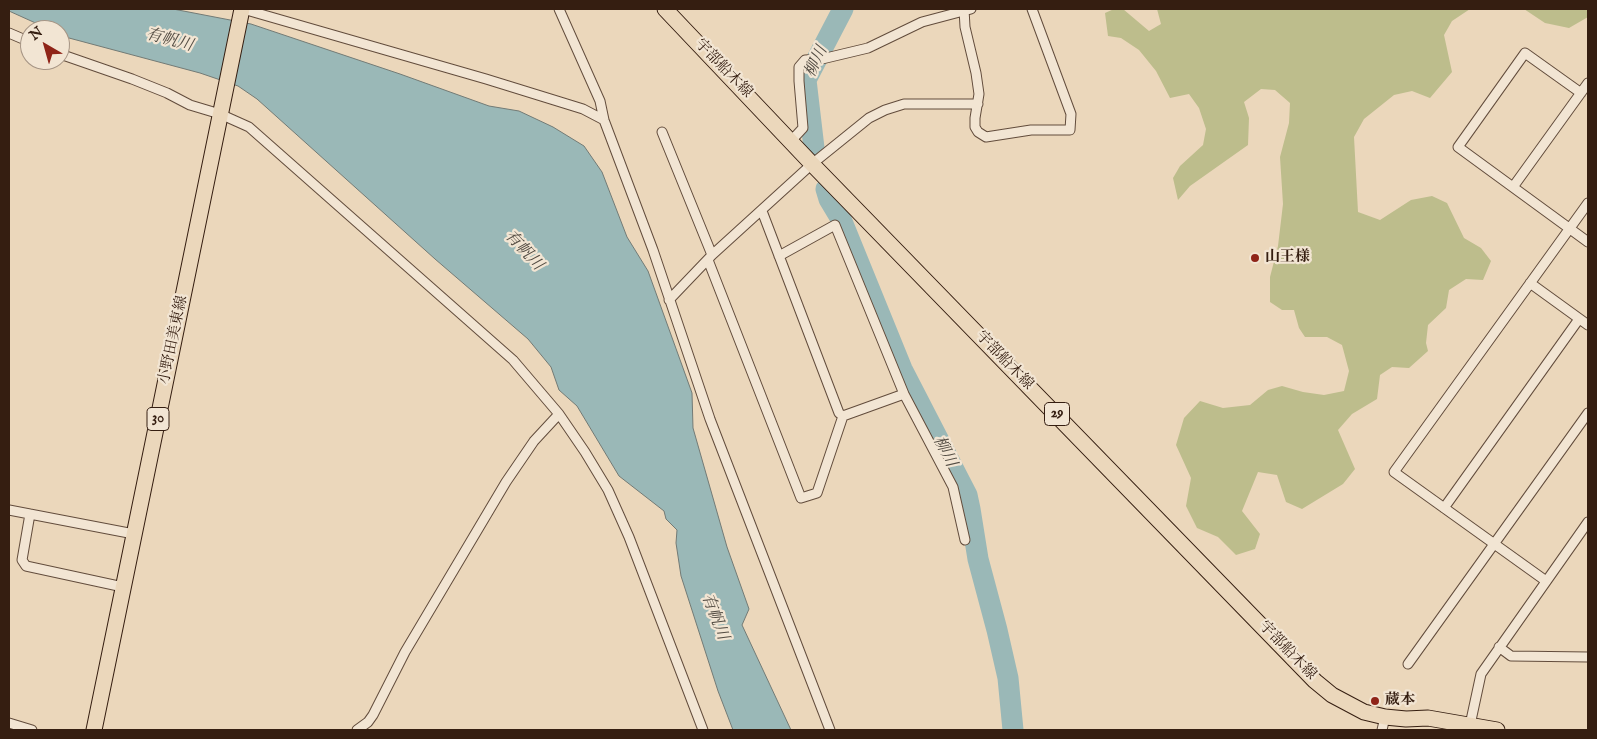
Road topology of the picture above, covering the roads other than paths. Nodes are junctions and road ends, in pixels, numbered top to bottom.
1 (243, 9) edge
2 (558, 9) edge
3 (665, 9) edge
4 (966, 9) edge
5 (1032, 9) edge
6 (70, 58) edge
7 (1588, 84) edge
8 (1581, 93) junction
9 (978, 104) junction
10 (221, 111) junction
11 (604, 120) junction
12 (662, 132) dead end
13 (791, 141) junction
14 (812, 164) junction
15 (1513, 187) junction
16 (1588, 203) edge
17 (762, 211) junction
18 (1570, 229) junction
19 (1588, 242) edge
20 (779, 256) junction
21 (710, 258) junction
22 (1530, 283) junction
23 (669, 300) junction
24 (1580, 318) junction
25 (1588, 325) edge
26 (904, 394) junction
27 (1588, 413) edge
28 (559, 414) junction
29 (843, 416) junction
30 (1444, 508) junction
31 (9, 510) edge
32 (30, 514) junction
33 (1588, 522) edge
34 (134, 534) junction
35 (965, 540) dead end
36 (1493, 544) junction
37 (1546, 581) junction
38 (123, 587) junction
39 (1499, 647) junction
40 (1588, 657) edge
41 (1408, 664) dead end
42 (9, 723) edge
43 (1383, 723) edge
44 (1470, 725) junction
45 (32, 730) edge
46 (94, 730) edge
47 (357, 730) edge
48 (703, 730) edge
49 (830, 730) edge
50 (1497, 730) edge

1 - 10 main road, 小野田美東線 / 30
1 - 11 street
2 - 11 street
3 - 13 main road, 宇部船木線 / 29
4 - 9 street
4 - 13 street
5 - 9 street
6 - 10 street
7 - 8 street
8 - 15 street
8 - 15 street
9 - 14 street
10 - 28 street
10 - 34 main road, 小野田美東線 / 30
11 - 23 street
12 - 21 street
13 - 14 main road, 宇部船木線 / 29
14 - 17 street
14 - 43 main road, 宇部船木線 / 29
15 - 18 street
16 - 18 street
17 - 20 street
17 - 21 street
18 - 19 street
18 - 22 street
20 - 26 street
20 - 29 street
21 - 23 street
21 - 29 street
22 - 24 street
22 - 30 street
23 - 49 street
24 - 25 street
24 - 30 street
26 - 29 street
26 - 35 street
27 - 36 street
28 - 47 street
28 - 48 street
30 - 36 street
31 - 32 street
32 - 34 street
32 - 38 street
33 - 37 street
34 - 38 main road, 小野田美東線 / 30
36 - 37 street
36 - 41 street
37 - 39 street
38 - 46 main road, 小野田美東線 / 30
39 - 40 street
39 - 44 street
42 - 45 street
43 - 44 main road, 宇部船木線 / 29
44 - 50 main road, 宇部船木線 / 29

